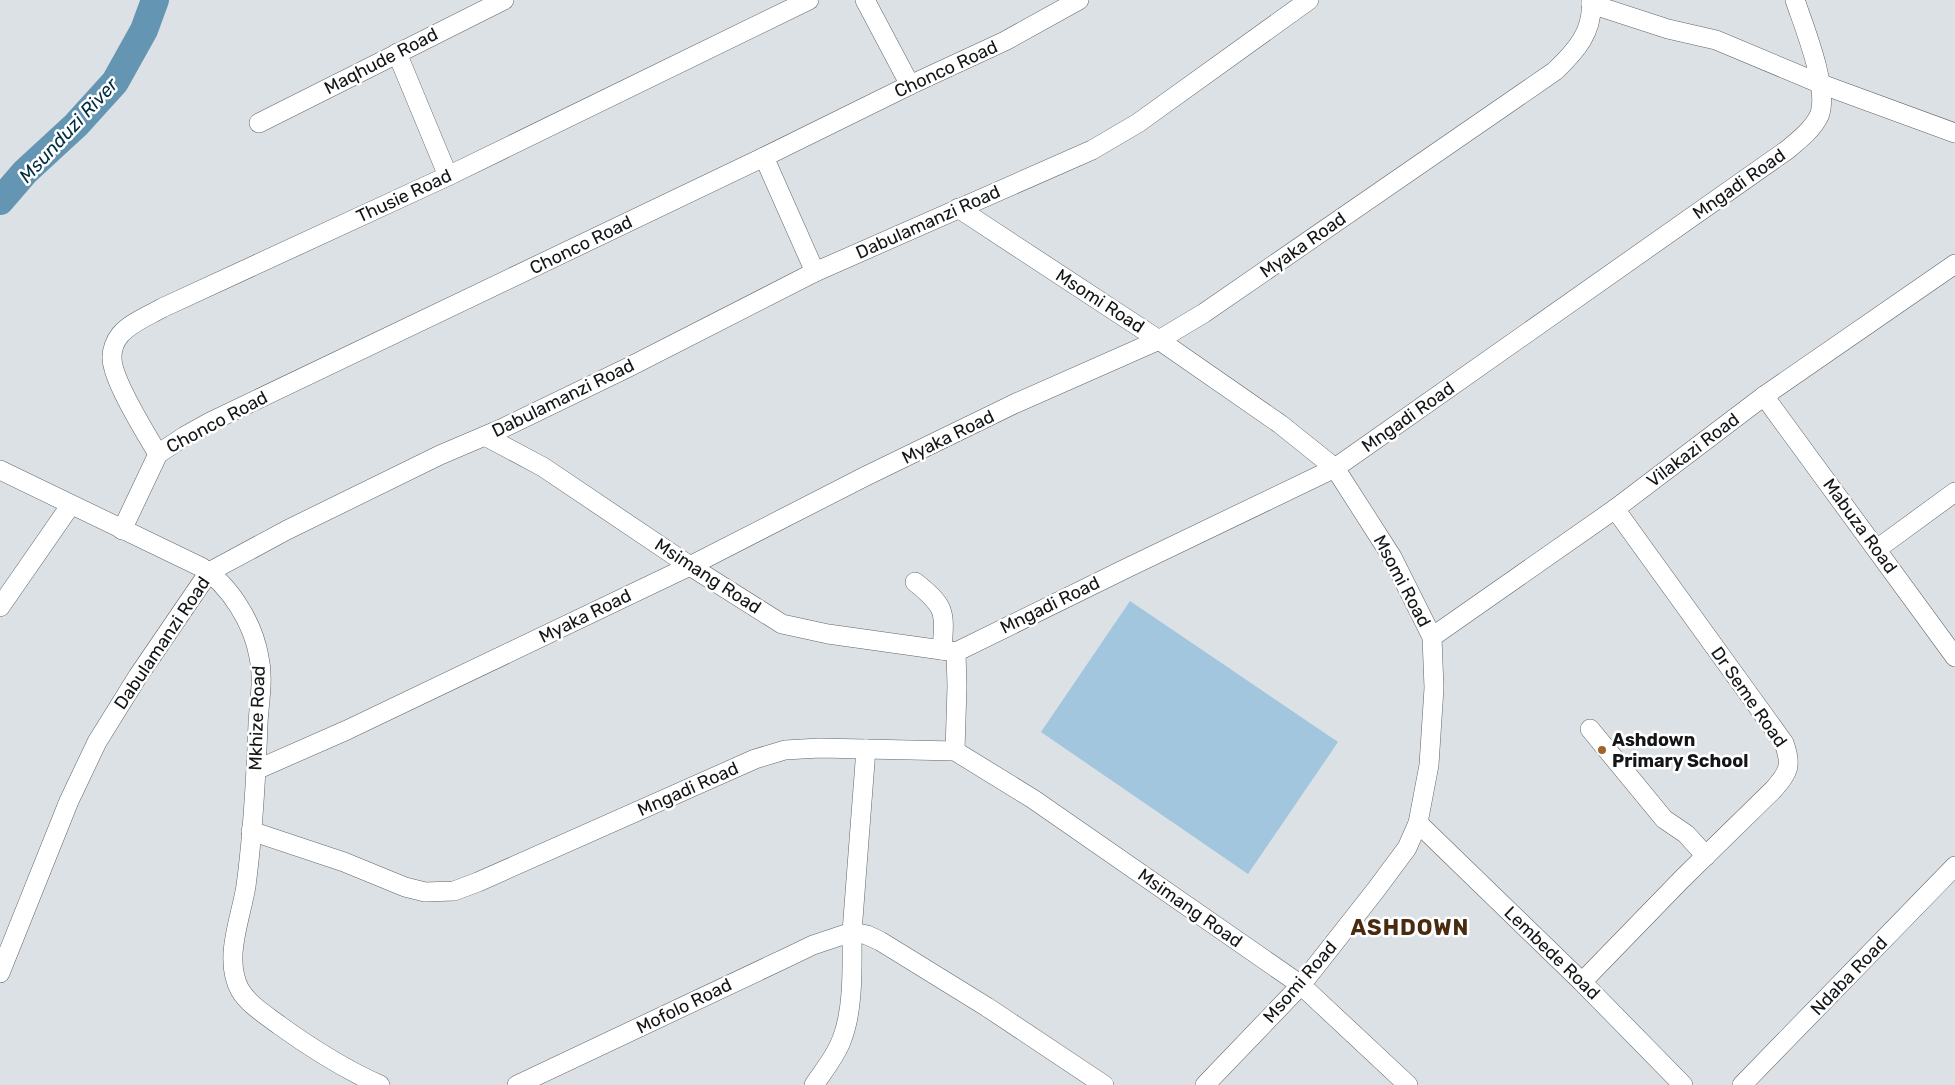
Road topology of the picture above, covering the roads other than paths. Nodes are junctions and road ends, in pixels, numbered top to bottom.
1 (504, 0) edge
2 (809, 0) edge
3 (865, 0) edge
4 (1079, 0) edge
5 (1309, 0) edge
6 (1795, 0) edge
7 (1591, 2) edge
8 (779, 6) edge
9 (397, 53) junction
10 (1821, 84) junction
11 (910, 85) junction
12 (259, 123) dead end
13 (1955, 133) edge
14 (764, 157) junction
15 (448, 176) junction
16 (958, 208) junction
17 (1955, 264) edge
18 (816, 272) junction
19 (1159, 340) junction
20 (1764, 396) junction
21 (485, 436) junction
22 (158, 454) junction
23 (1335, 468) junction
24 (0, 470) edge
25 (1955, 492) edge
26 (70, 506) junction
27 (1615, 509) junction
28 (122, 530) junction
29 (1877, 549) junction
30 (690, 566) junction
31 (209, 572) junction
32 (915, 582) dead end
33 (0, 607) edge
34 (1432, 637) junction
35 (949, 651) junction
36 (1955, 657) edge
37 (1590, 729) dead end
38 (866, 750) junction
39 (956, 752) junction
40 (256, 770) junction
41 (1418, 823) junction
42 (251, 831) junction
43 (1706, 856) junction
44 (1955, 866) edge
45 (852, 932) junction
46 (0, 973) edge
47 (1582, 982) junction
48 (1301, 985) junction
49 (380, 1085) edge
50 (517, 1085) edge
51 (814, 1085) edge
52 (1104, 1085) edge
53 (1205, 1085) edge
54 (1408, 1085) edge
55 (1683, 1085) edge
56 (1742, 1085) edge

1 - 9 street, Maqhude Road
2 - 8 street, Thusie Road
3 - 11 street
4 - 11 street, Chonco Road
5 - 16 street, Dabulamanzi Road
6 - 10 street, Mngadi Road
7 - 10 street
7 - 19 street, Myaka Road
8 - 15 street, Thusie Road
9 - 12 street, Maqhude Road
9 - 15 street
10 - 13 street
10 - 23 street, Mngadi Road
11 - 14 street, Chonco Road
14 - 18 street
14 - 22 street, Chonco Road
15 - 22 street, Thusie Road
16 - 18 street, Dabulamanzi Road
16 - 19 street, Msomi Road
17 - 20 street, Vilakazi Road
18 - 21 street, Dabulamanzi Road
19 - 23 street, Msomi Road
19 - 30 street, Myaka Road
20 - 27 street, Vilakazi Road
20 - 29 street, Mabuza Road
21 - 30 street, Msimang Road
21 - 31 street, Dabulamanzi Road
22 - 28 street, Chonco Road
23 - 34 street, Msomi Road
23 - 35 street, Mngadi Road
24 - 26 street, Mkhize Road
25 - 29 street
26 - 28 street, Mkhize Road
26 - 33 street
27 - 34 street, Vilakazi Road
27 - 43 street, Dr Seme Road
28 - 31 street, Mkhize Road
29 - 36 street, Mabuza Road
30 - 35 street, Msimang Road
30 - 40 street, Myaka Road
31 - 40 street, Mkhize Road
31 - 46 street, Dabulamanzi Road
32 - 35 street
34 - 41 street, Msomi Road
35 - 39 street
37 - 43 street
38 - 39 street, Mngadi Road
38 - 42 street, Mngadi Road
38 - 45 street
39 - 48 street, Msimang Road
40 - 42 street, Mkhize Road
41 - 47 street, Lembede Road
41 - 48 street, Msomi Road
42 - 49 street, Mkhize Road
43 - 47 street, Dr Seme Road
44 - 56 street, Ndaba Road
45 - 50 street, Mofolo Road
45 - 51 street
45 - 52 street
47 - 55 street, Lembede Road
48 - 53 street, Msomi Road
48 - 54 street, Msimang Road

